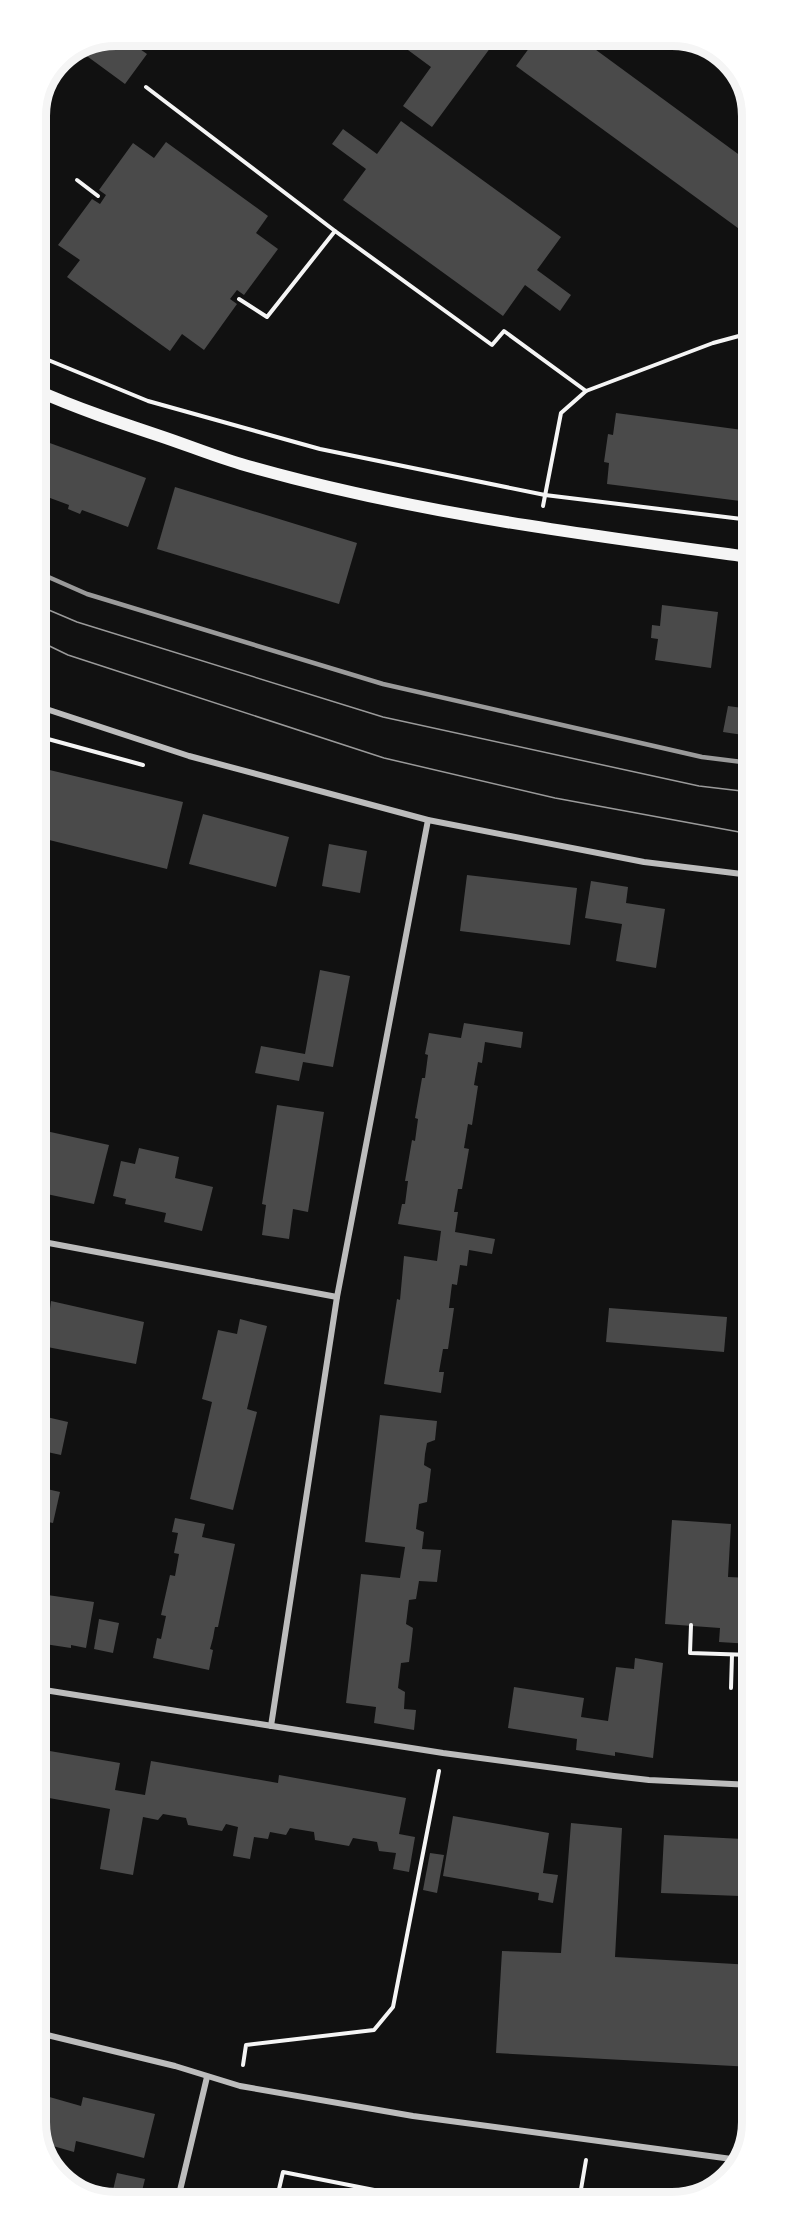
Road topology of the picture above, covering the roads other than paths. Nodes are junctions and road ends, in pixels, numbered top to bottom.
1 (46, 394) edge
2 (742, 556) edge
3 (46, 709) edge
4 (428, 820) junction
5 (742, 874) edge
6 (46, 1242) edge
7 (337, 1297) junction
8 (46, 1690) edge
9 (271, 1726) junction
10 (742, 1785) edge
11 (46, 2035) edge
12 (207, 2077) junction
13 (731, 2159) edge
14 (179, 2192) edge

1 - 2 main road
3 - 4 street
4 - 5 street
4 - 7 street
6 - 7 street
7 - 9 street
8 - 9 street
9 - 10 street
11 - 12 street
12 - 13 street
12 - 14 street

